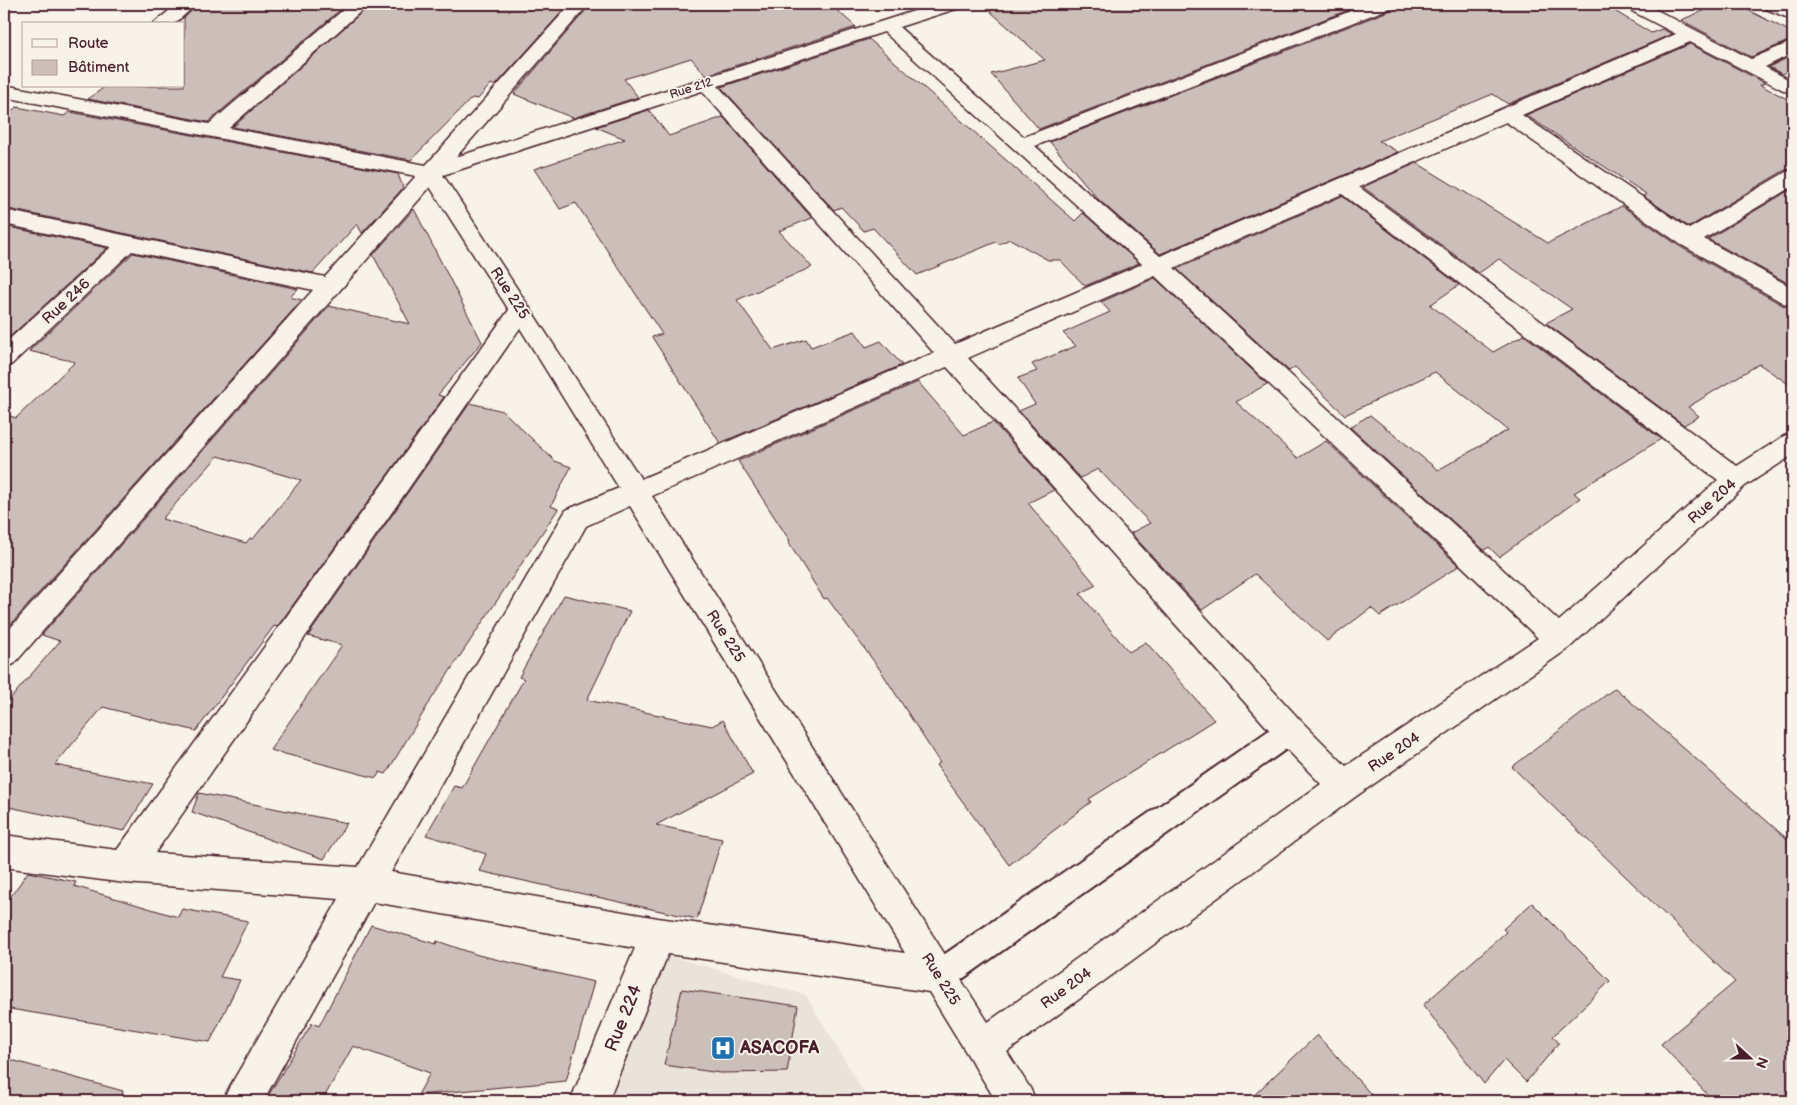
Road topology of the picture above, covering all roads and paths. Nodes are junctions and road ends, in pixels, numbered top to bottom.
1 (188, 4) edge
2 (360, 4) edge
3 (580, 4) edge
4 (953, 4) edge
5 (1384, 4) edge
6 (1632, 4) edge
7 (1770, 4) edge
8 (1793, 15) edge
9 (165, 22) edge
10 (886, 25) junction
11 (1690, 35) junction
12 (1793, 46) edge
13 (1750, 67) junction
14 (705, 83) junction
15 (78, 88) edge
16 (1793, 88) edge
17 (4, 91) edge
18 (61, 102) junction
19 (1507, 114) junction
20 (213, 131) junction
21 (1021, 145) junction
22 (430, 172) junction
23 (1793, 177) edge
24 (1343, 186) junction
25 (4, 217) edge
26 (1688, 239) junction
27 (128, 243) junction
28 (1158, 266) junction
29 (330, 286) junction
30 (1793, 298) edge
31 (521, 310) junction
32 (950, 356) junction
33 (4, 358) edge
34 (1793, 443) edge
35 (1736, 479) junction
36 (636, 492) junction
37 (1558, 640) junction
38 (4, 655) edge
39 (1290, 731) junction
40 (1344, 786) junction
41 (4, 851) edge
42 (125, 867) junction
43 (366, 884) junction
44 (658, 935) junction
45 (940, 976) junction
46 (984, 1047) junction
47 (242, 1101) edge
48 (589, 1101) edge
49 (1017, 1101) edge

1 - 9 street
2 - 20 street
3 - 22 street
4 - 10 street, Rue 212
5 - 21 street
6 - 11 street
7 - 8 street
10 - 14 street, Rue 212
10 - 21 street
11 - 13 street
11 - 19 street
12 - 13 street
13 - 16 street
14 - 22 street, Rue 212
14 - 32 street
15 - 18 street
17 - 18 street
18 - 20 street
19 - 24 street
19 - 26 street
20 - 22 street
21 - 28 street
22 - 29 street
22 - 31 street, Rue 225
23 - 26 street
24 - 28 street
24 - 35 street
25 - 27 street
26 - 30 street
27 - 29 street
27 - 33 street, Rue 246
28 - 32 street
28 - 37 street
29 - 38 street
31 - 36 street, Rue 225
31 - 42 street
32 - 36 street
32 - 39 street
34 - 35 street, Rue 204
35 - 37 street, Rue 204
36 - 43 street
36 - 45 street, Rue 225
37 - 40 street, Rue 204
39 - 40 street
39 - 45 lane
40 - 46 street, Rue 204
41 - 42 street
42 - 43 street
43 - 44 street
43 - 47 street
44 - 45 street
44 - 48 street, Rue 224
45 - 46 street, Rue 225
46 - 49 street, Rue 225

